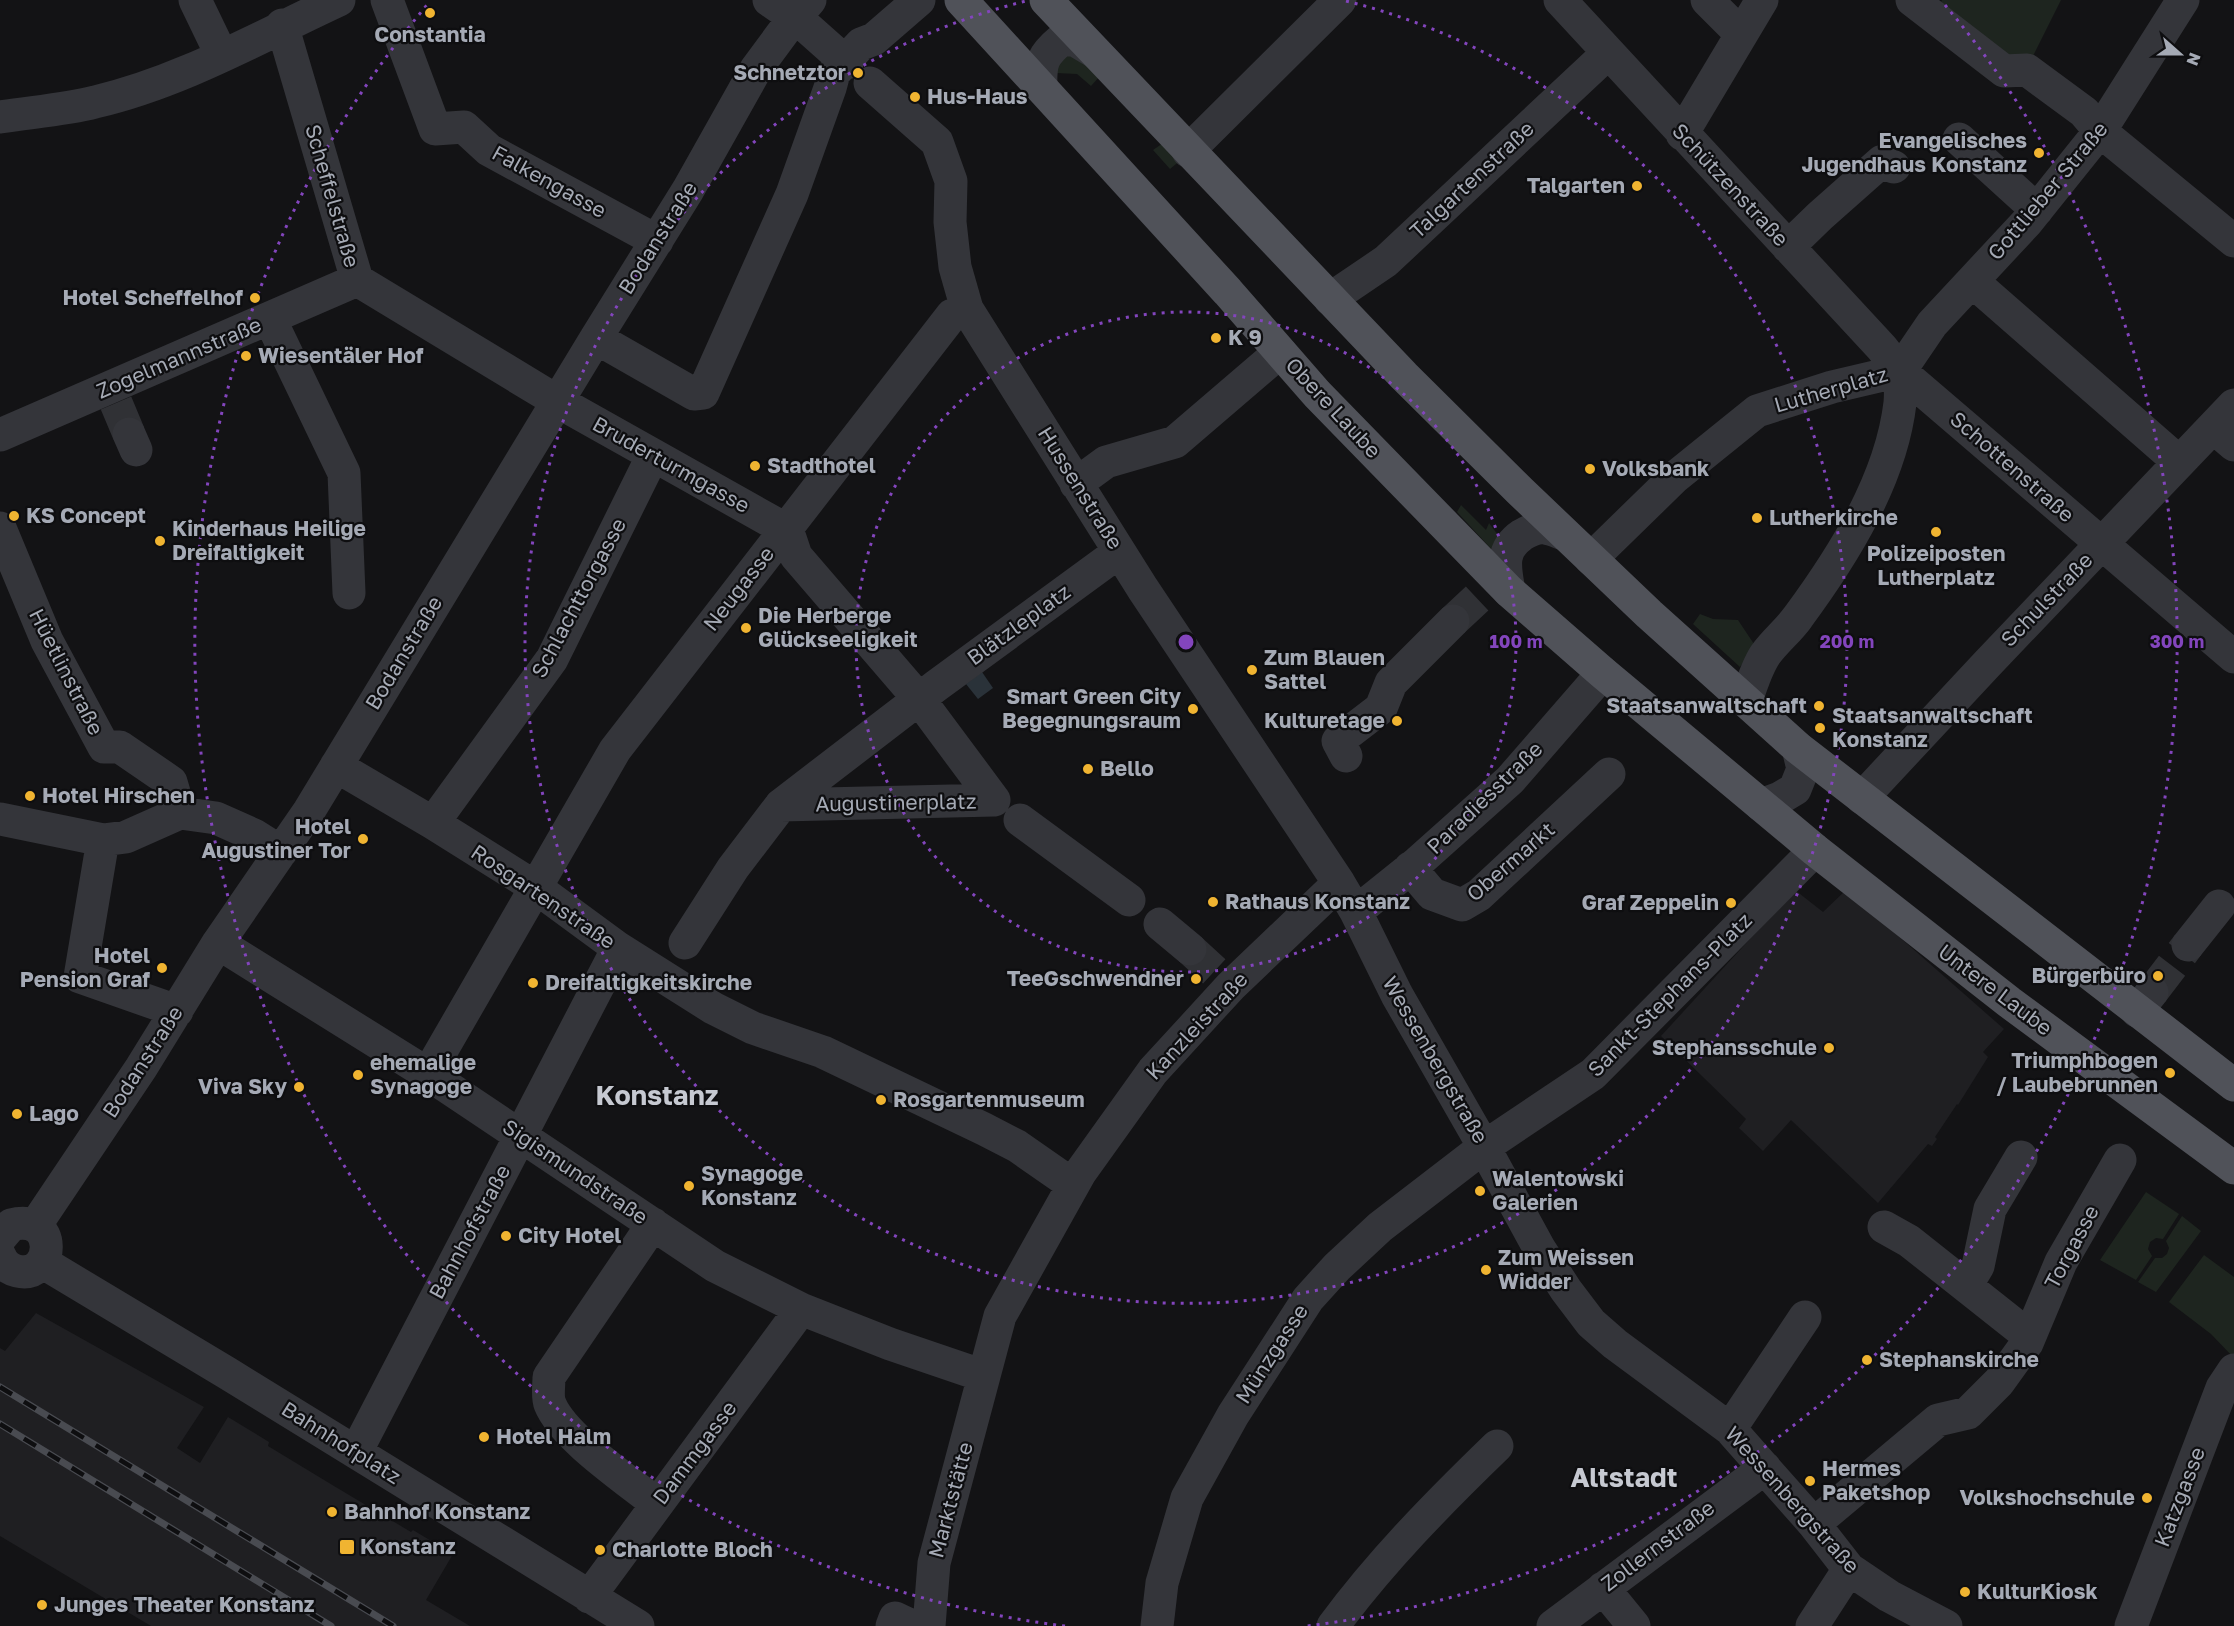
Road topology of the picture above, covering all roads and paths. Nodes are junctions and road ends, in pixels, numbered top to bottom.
1 (195, 0) edge
2 (339, 0) edge
3 (387, 0) edge
4 (919, 0) edge
5 (961, 0) edge
6 (1046, 0) edge
7 (1340, 0) edge
8 (1560, 0) edge
9 (1707, 0) edge
10 (1762, 0) edge
11 (1912, 0) edge
12 (2183, 0) edge
13 (786, 4) edge
14 (282, 25) junction
15 (1741, 34) junction
16 (1095, 52) junction
17 (1608, 53) junction
18 (222, 56) junction
19 (854, 69) junction
20 (1041, 87) junction
21 (0, 117) edge
22 (2100, 132) junction
23 (1682, 134) junction
24 (1959, 139) dead end
25 (1188, 151) junction
26 (1894, 167) dead end
27 (2037, 210) junction
28 (657, 241) junction
29 (2234, 241) edge
30 (1788, 247) junction
31 (357, 280) junction
32 (1972, 281) junction
33 (1330, 299) junction
34 (967, 309) junction
35 (270, 319) junction
36 (596, 338) junction
37 (1280, 352) junction
38 (1900, 371) junction
39 (557, 401) junction
40 (2227, 426) edge
41 (0, 435) edge
42 (653, 455) junction
43 (2179, 462) junction
44 (1076, 484) junction
45 (0, 528) edge
46 (784, 532) junction
47 (1564, 534) junction
48 (2101, 543) junction
49 (1119, 552) junction
50 (1591, 560) junction
51 (1496, 587) junction
52 (349, 593) dead end
53 (1453, 621) tunnel mouth
54 (2234, 657) edge
55 (1602, 673) junction
56 (919, 699) junction
57 (1746, 701) junction
58 (1798, 748) junction
59 (1346, 756) dead end
60 (336, 766) junction
61 (1609, 774) dead end
62 (1862, 798) junction
63 (1761, 805) junction
64 (781, 806) junction
65 (180, 813) junction
66 (0, 819) edge
67 (1020, 820) dead end
68 (433, 823) junction
69 (103, 840) junction
70 (1815, 850) junction
71 (281, 852) junction
72 (1410, 868) junction
73 (1339, 883) junction
74 (535, 887) junction
75 (1129, 900) dead end
76 (2219, 906) dead end
77 (1356, 912) junction
78 (1160, 924) dead end
79 (218, 943) junction
80 (685, 943) dead end
81 (2188, 945) tunnel mouth
82 (618, 948) junction
83 (1190, 949) tunnel mouth
84 (177, 1011) junction
85 (428, 1074) junction
86 (2234, 1085) edge
87 (520, 1136) junction
88 (1484, 1147) junction
89 (2021, 1157) dead end
90 (2120, 1160) dead end
91 (2234, 1168) edge
92 (1073, 1185) junction
93 (653, 1224) junction
94 (35, 1226) junction
95 (1884, 1227) dead end
96 (2, 1258) edge
97 (42, 1263) junction
98 (1966, 1286) junction
99 (801, 1309) junction
100 (1805, 1317) dead end
101 (2030, 1336) junction
102 (2234, 1370) edge
103 (984, 1376) junction
104 (1730, 1429) junction
105 (1497, 1446) dead end
106 (356, 1452) junction
107 (1765, 1468) junction
108 (657, 1504) junction
109 (1814, 1524) junction
110 (1849, 1569) junction
111 (1603, 1588) junction
112 (589, 1598) junction
113 (638, 1626) edge
114 (929, 1626) edge
115 (1157, 1626) edge
116 (1333, 1626) edge
117 (1553, 1626) edge
118 (1634, 1626) edge
119 (1812, 1626) edge
120 (1946, 1626) edge
121 (2131, 1626) edge

1 - 18 street
2 - 14 street
3 - 28 street, Falkengasse
4 - 19 street
5 - 20 main road, Obere Laube
6 - 16 main road
7 - 25 street
8 - 17 street, Schützenstraße
9 - 15 street
10 - 15 street
11 - 22 street
12 - 22 street, Gottlieber Straße
13 - 19 street, Hussenstraße
13 - 28 street, Bodanstraße
14 - 18 street
14 - 31 street, Scheffelstraße
15 - 23 street
16 - 20 street
16 - 25 main road
17 - 23 street, Schützenstraße
17 - 33 street, Talgartenstraße
18 - 21 street
19 - 34 street, Hussenstraße
19 - 36 street
20 - 37 main road, Obere Laube
22 - 27 street, Gottlieber Straße
22 - 29 street
23 - 30 street, Schützenstraße
24 - 27 street
25 - 33 main road
26 - 30 street
27 - 32 street, Gottlieber Straße
28 - 36 street, Bodanstraße
30 - 38 street, Schützenstraße
31 - 35 street, Zogelmannstraße
31 - 39 street, Scheffelstraße
32 - 38 street, Gottlieber Straße
32 - 43 street
33 - 47 main road
34 - 44 street, Hussenstraße
34 - 46 street, Neugasse
35 - 41 street, Zogelmannstraße
35 - 52 street
36 - 39 street, Bodanstraße
37 - 44 street
37 - 51 main road, Obere Laube
38 - 48 street, Schottenstraße
38 - 50 street, Lutherplatz
38 - 57 street, Lutherplatz
39 - 42 street, Bruderturmgasse
39 - 60 street, Bodanstraße
40 - 43 street, Schulstraße
42 - 46 street, Bruderturmgasse
42 - 68 street, Schlachttorgasse
43 - 48 street, Schulstraße
44 - 49 street, Hussenstraße
45 - 65 street, Hüetlinstraße
46 - 56 street
46 - 74 street, Neugasse
47 - 50 main road
47 - 51 street
48 - 54 street, Schottenstraße
48 - 62 street, Schulstraße
49 - 56 street, Blätzleplatz
49 - 73 street, Hussenstraße
50 - 57 main road
51 - 55 main road, Obere Laube
53 - 59 street
55 - 63 main road, Untere Laube
55 - 72 street, Paradiesstraße
56 - 64 street, Blätzleplatz
56 - 64 street, Augustinerplatz
57 - 58 main road
58 - 62 main road
58 - 63 street
60 - 68 street, Rosgartenstraße
60 - 71 street, Bodanstraße
61 - 72 street, Obermarkt
62 - 86 main road
63 - 70 main road, Untere Laube
64 - 80 street, Blätzleplatz
65 - 69 street
65 - 71 street
66 - 69 street
67 - 75 street
68 - 74 street, Rosgartenstraße
69 - 84 street
70 - 88 street, Sankt-Stephans-Platz
70 - 91 main road, Untere Laube
71 - 79 street, Bodanstraße
72 - 77 street, Paradiesstraße
73 - 77 street, Wessenbergstraße
73 - 92 street, Kanzleistraße
74 - 82 street, Rosgartenstraße
74 - 85 street, Neugasse
76 - 81 street
77 - 88 street, Wessenbergstraße
78 - 83 street
79 - 84 street, Bodanstraße
79 - 85 street, Sigismundstraße
82 - 87 street, Bahnhofstraße
82 - 92 street, Rosgartenstraße
84 - 94 street, Bodanstraße
85 - 87 street, Sigismundstraße
87 - 93 street, Sigismundstraße
87 - 106 street, Bahnhofstraße
88 - 104 street, Wessenbergstraße
88 - 115 street, Münzgasse
89 - 98 street
90 - 101 street, Torgasse
92 - 103 street, Marktstätte
93 - 99 street, Sigismundstraße
93 - 108 street
94 - 96 street
94 - 97 street
95 - 98 street
96 - 97 street
97 - 106 street, Bahnhofplatz
98 - 101 street
99 - 103 street, Sigismundstraße
99 - 108 street, Dammgasse
100 - 104 street
101 - 109 street
102 - 121 street, Katzgasse
103 - 114 street, Marktstätte
104 - 107 street, Wessenbergstraße
105 - 116 street
106 - 112 street, Bahnhofplatz
107 - 109 street, Wessenbergstraße
107 - 111 street, Zollernstraße
108 - 112 street, Dammgasse
109 - 110 street, Wessenbergstraße
110 - 119 street
110 - 120 street, Wessenbergstraße
111 - 117 street, Zollernstraße
111 - 118 street
112 - 113 street, Bahnhofplatz

